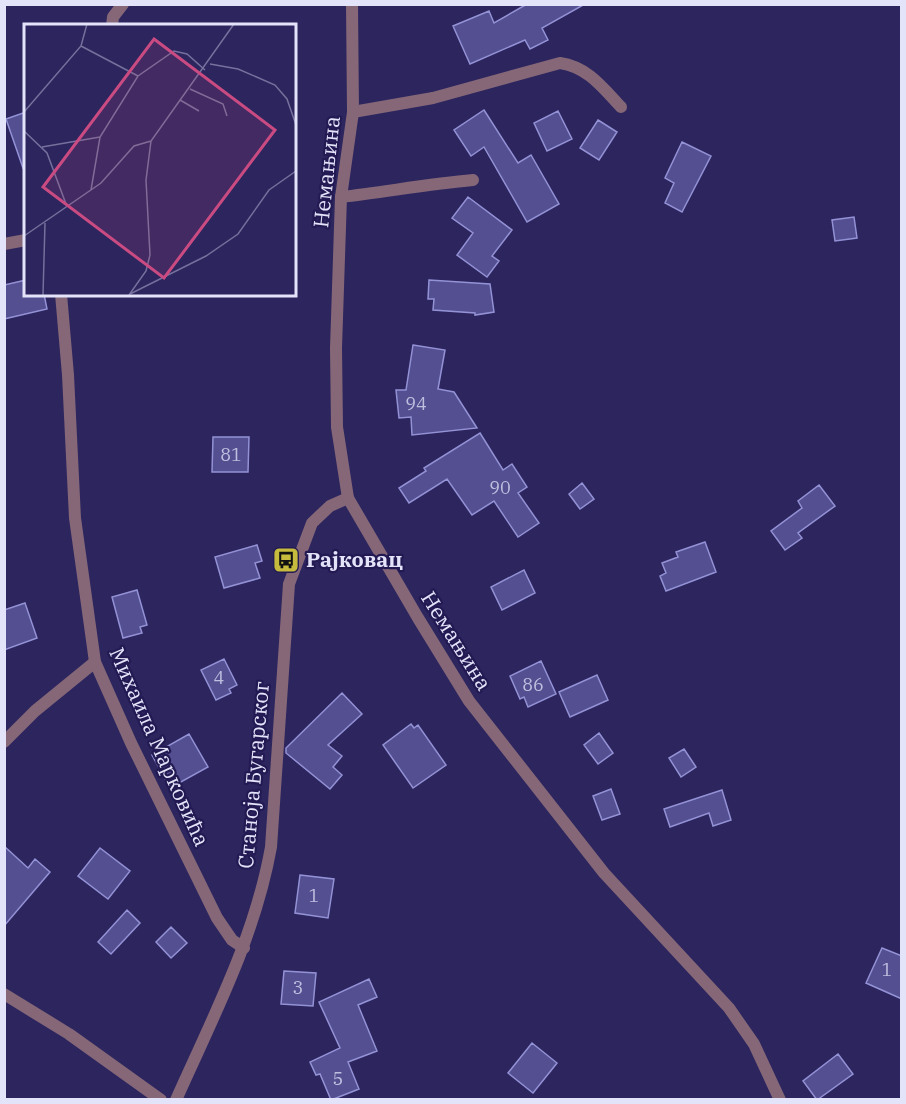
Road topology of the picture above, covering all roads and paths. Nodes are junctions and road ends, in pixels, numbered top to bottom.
1 (123, 4) edge
2 (352, 4) edge
3 (112, 24) edge
4 (621, 107) dead end
5 (353, 112) junction
6 (473, 180) dead end
7 (341, 197) junction
8 (24, 240) edge
9 (4, 244) edge
10 (61, 296) edge
11 (348, 498) junction
12 (95, 662) junction
13 (4, 742) edge
14 (244, 948) junction
15 (4, 994) edge
16 (161, 1100) edge
17 (176, 1100) edge
18 (780, 1100) edge

1 - 3 street
2 - 5 street, Немањина
4 - 5 street
5 - 7 street, Немањина
6 - 7 street
7 - 11 street, Немањина
8 - 9 street
10 - 12 street, Михаила Марковића
11 - 14 street, Станоја Бугарског
11 - 18 street, Немањина
12 - 13 street
12 - 14 street, Михаила Марковића
14 - 17 street, Станоја Бугарског
15 - 16 street

